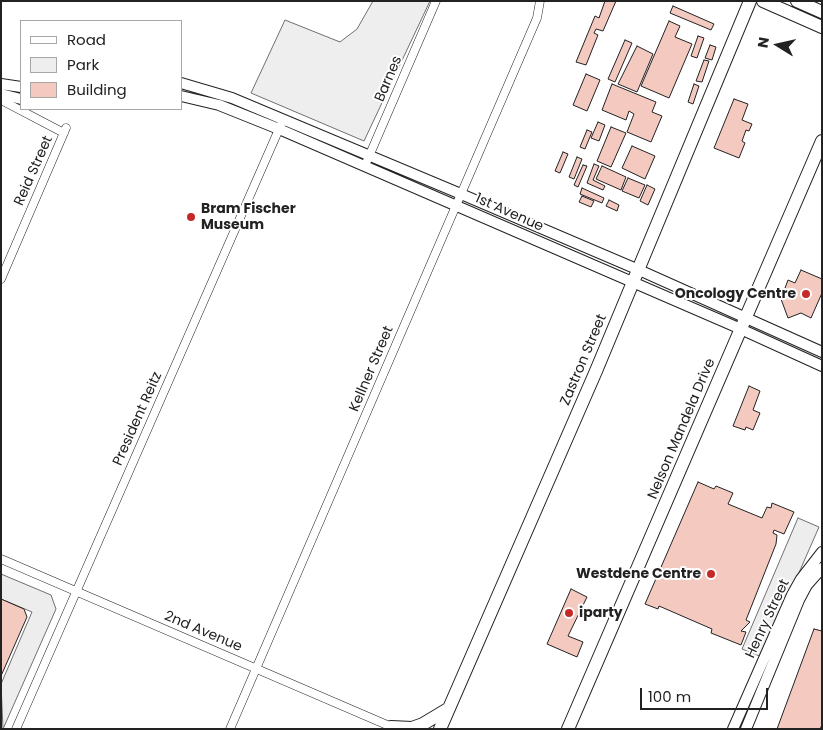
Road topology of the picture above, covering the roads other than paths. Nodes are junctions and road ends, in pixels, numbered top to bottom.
1 (436, 1) edge
2 (540, 1) edge
3 (547, 1) edge
4 (750, 1) edge
5 (763, 1) edge
6 (797, 1) edge
7 (822, 12) edge
8 (537, 18) junction
9 (822, 27) edge
10 (1, 84) edge
11 (182, 86) edge
12 (20, 87) edge
13 (1, 94) edge
14 (182, 96) edge
15 (20, 98) edge
16 (1, 100) edge
17 (20, 109) edge
18 (22, 110) edge
19 (281, 125) junction
20 (822, 141) edge
21 (369, 157) junction
22 (365, 167) junction
23 (461, 194) junction
24 (456, 205) junction
25 (639, 270) junction
26 (1, 279) edge
27 (633, 283) junction
28 (744, 324) junction
29 (822, 352) edge
30 (822, 366) edge
31 (822, 552) edge
32 (1, 559) edge
33 (822, 568) edge
34 (76, 591) junction
35 (256, 668) junction
36 (448, 709) junction
37 (393, 728) edge
38 (16, 729) edge
39 (230, 729) edge
40 (440, 729) edge
41 (568, 729) edge
42 (734, 729) edge
43 (746, 729) edge

1 - 21 street, Barnes
2 - 8 street, Kellner Street
3 - 8 street, Kellner Street
4 - 25 main road, Zastron Street
5 - 9 main road
6 - 7 main road
8 - 23 street, Kellner Street
10 - 12 street
11 - 19 street, 1st Avenue
13 - 15 street
14 - 19 street, 1st Avenue
16 - 17 street, Reid Street
18 - 26 street, Reid Street
19 - 21 street, 1st Avenue
19 - 22 street, 1st Avenue
19 - 34 street, President Reitz
20 - 28 main road, Nelson Mandela Drive
21 - 22 street, Barnes
21 - 23 street, 1st Avenue
22 - 24 street, 1st Avenue
23 - 24 street, Kellner Street
23 - 25 street, 1st Avenue
24 - 27 street, 1st Avenue
24 - 35 street, Kellner Street
25 - 27 main road, Zastron Street
25 - 28 street, 1st Avenue
27 - 28 street, 1st Avenue
27 - 36 main road, Zastron Street
28 - 29 street, 1st Avenue
28 - 30 street, 1st Avenue
28 - 41 main road, Nelson Mandela Drive
31 - 42 street, Henry Street
32 - 34 street, 2nd Avenue
33 - 43 street, Henry Street
34 - 35 street, 2nd Avenue
34 - 38 street, President Reitz
35 - 37 street, 2nd Avenue
35 - 39 street, Kellner Street
36 - 37 main road
36 - 40 main road, Zastron Street

